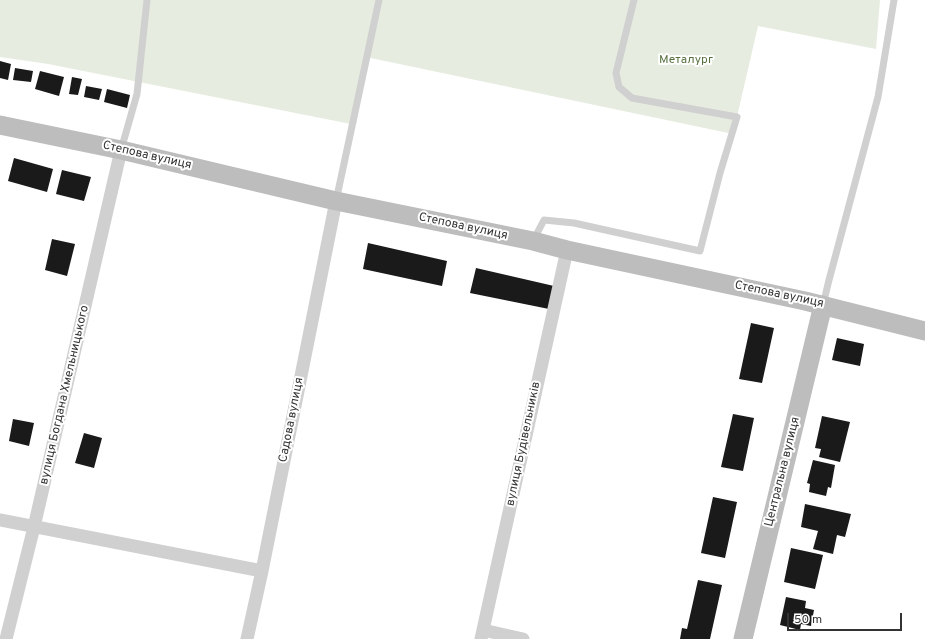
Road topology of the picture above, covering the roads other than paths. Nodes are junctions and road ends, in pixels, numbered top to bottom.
1 (147, 0) edge
2 (379, 0) edge
3 (634, 0) edge
4 (894, 0) edge
5 (0, 125) edge
6 (121, 150) junction
7 (336, 201) junction
8 (533, 241) junction
9 (567, 250) junction
10 (823, 305) junction
11 (925, 331) edge
12 (0, 520) edge
13 (34, 526) junction
14 (262, 571) junction
15 (482, 635) edge
16 (6, 639) edge
17 (247, 639) edge
18 (523, 639) edge
19 (743, 639) edge

1 - 6 lane
2 - 7 lane
3 - 8 lane
4 - 10 lane
5 - 6 street, Степова вулиця
6 - 7 street, Степова вулиця
6 - 13 street, вулиця Богдана Хмельницького
7 - 8 street, Степова вулиця
7 - 14 street, Садова вулиця
8 - 9 street, Степова вулиця
9 - 10 street, Степова вулиця
9 - 15 street, вулиця Будівельників
10 - 11 street, Степова вулиця
10 - 19 street, Центральна вулиця
12 - 13 street
13 - 14 street
13 - 16 street, вулиця Богдана Хмельницького
14 - 17 street, Садова вулиця
15 - 18 street

